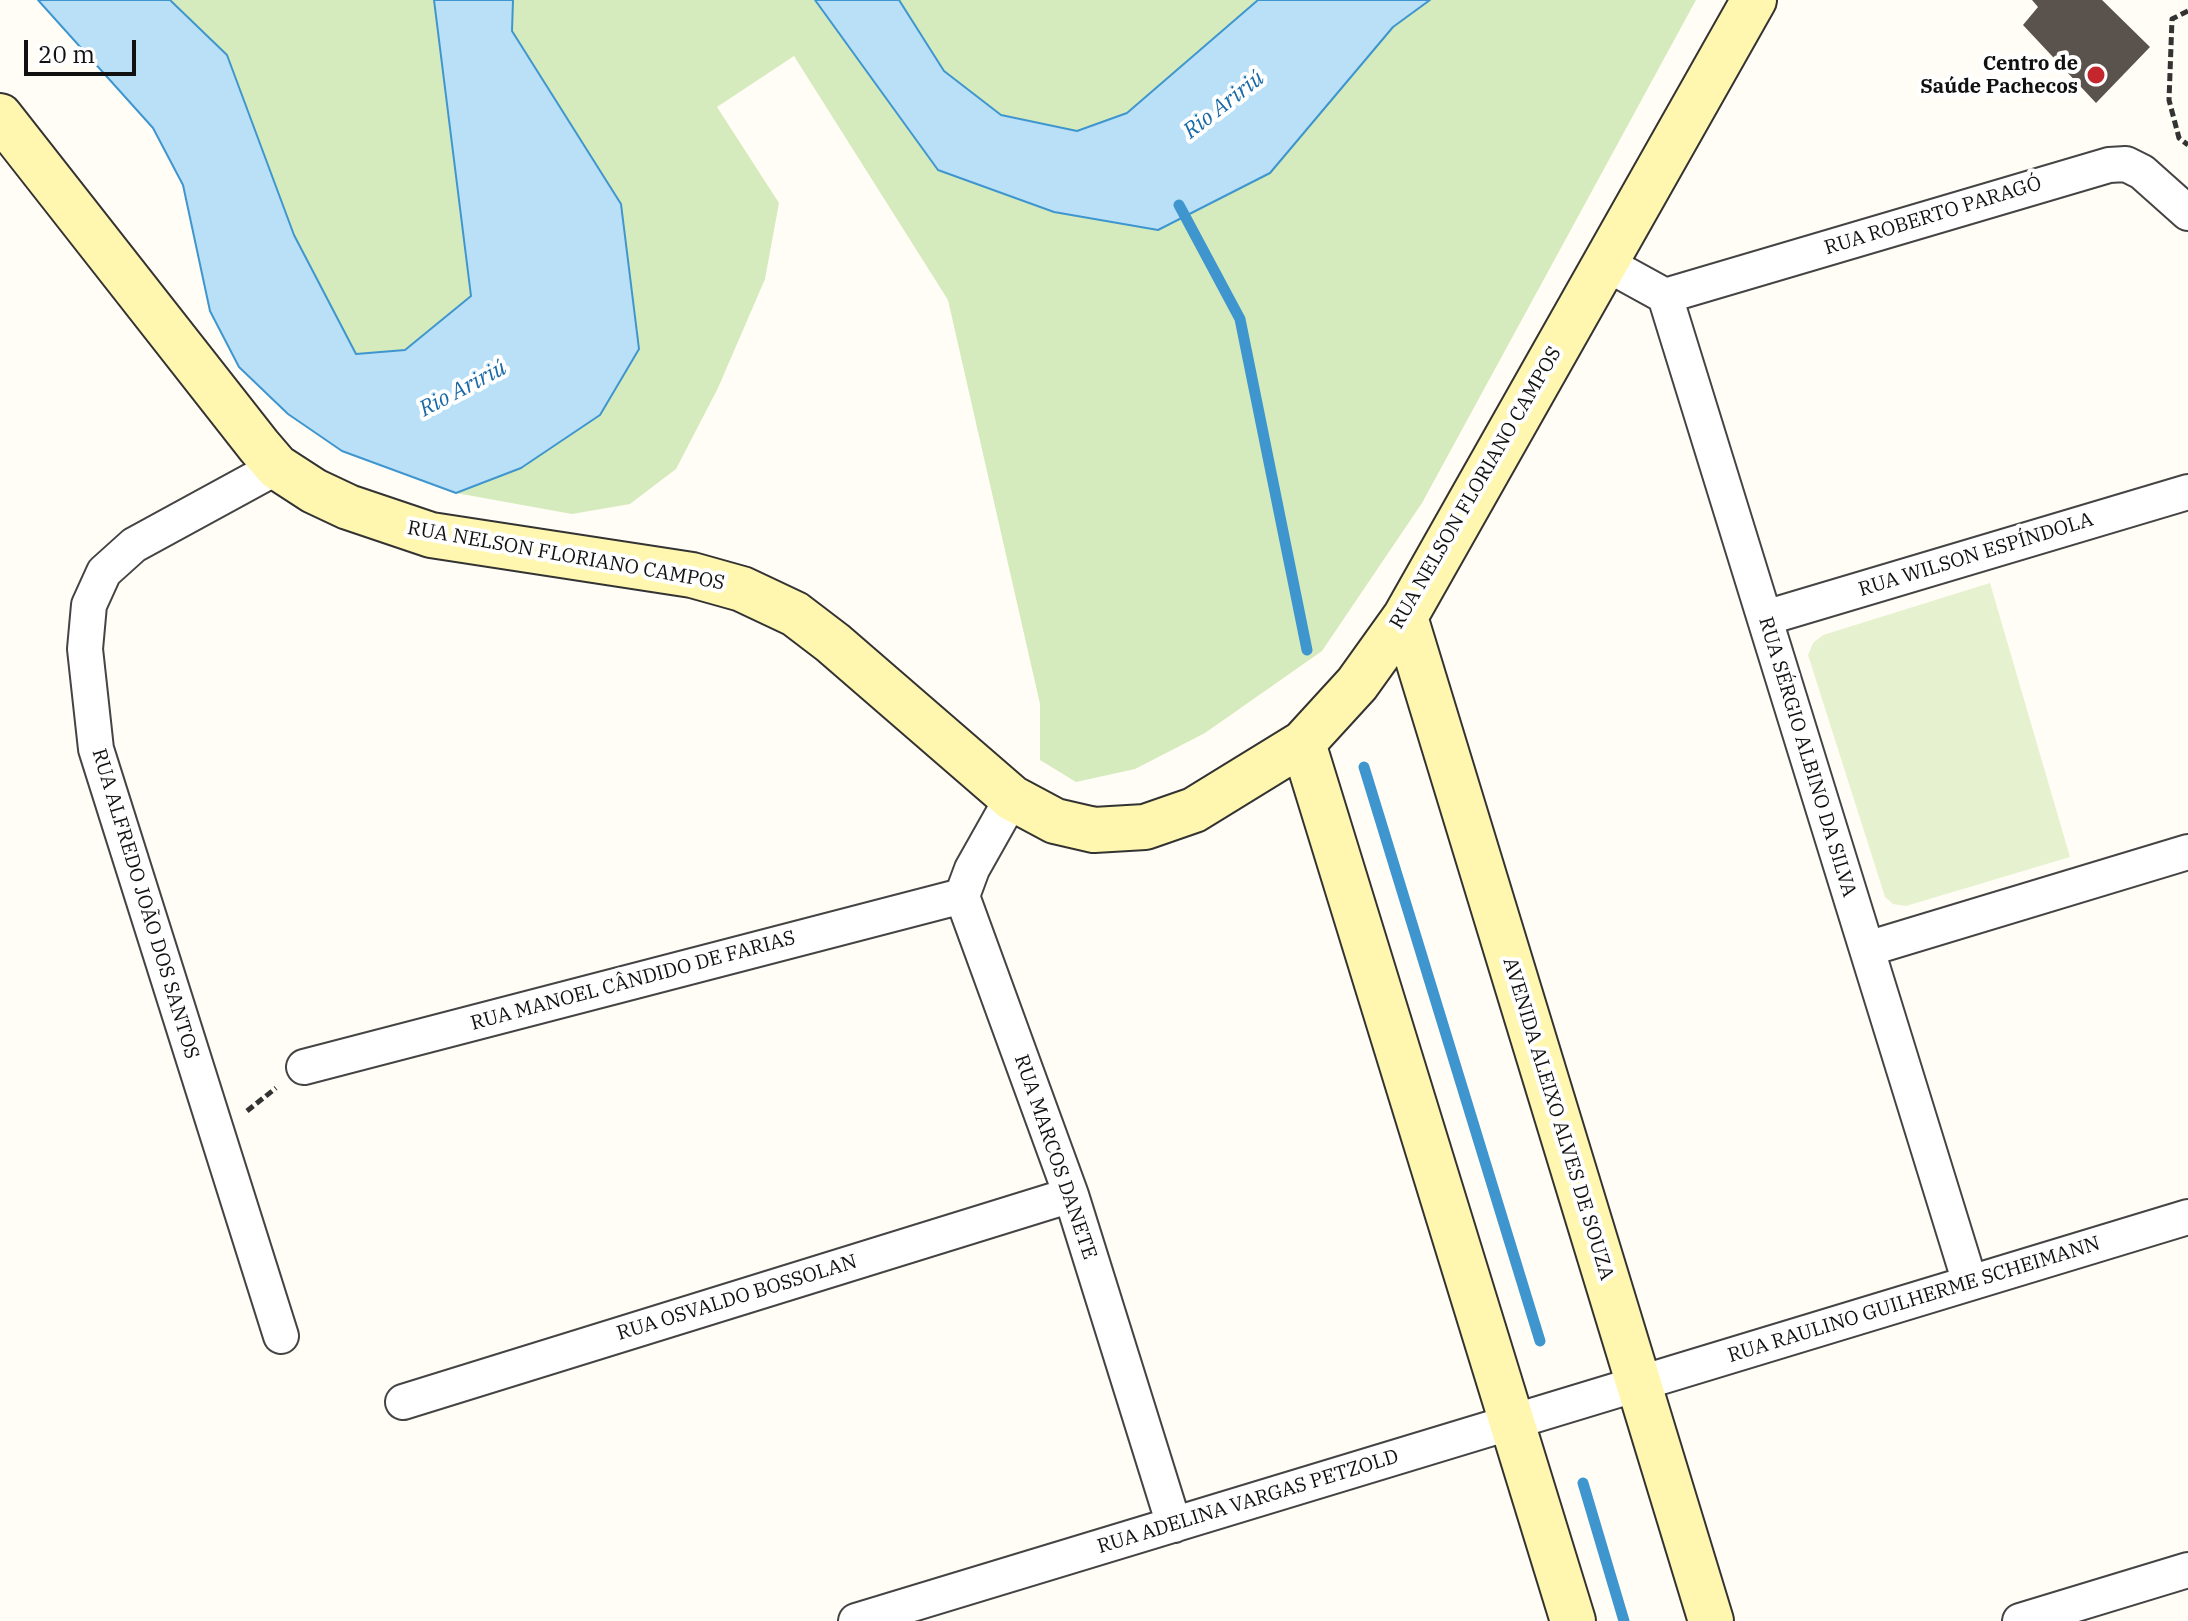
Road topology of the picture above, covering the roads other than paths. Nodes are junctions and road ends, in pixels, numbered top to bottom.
1 (1754, 0) edge
2 (0, 116) edge
3 (2188, 213) edge
4 (1605, 263) junction
5 (1665, 296) junction
6 (277, 467) junction
7 (2188, 492) edge
8 (1405, 617) junction
9 (1765, 618) junction
10 (1303, 743) junction
11 (1012, 798) junction
12 (2188, 852) edge
13 (962, 896) junction
14 (1867, 949) junction
15 (304, 1067) road end
16 (1071, 1195) junction
17 (2188, 1217) edge
18 (1970, 1283) junction
19 (281, 1336) dead end
20 (1639, 1384) junction
21 (403, 1402) dead end
22 (1512, 1422) junction
23 (1174, 1525) junction
24 (2188, 1570) edge
25 (2071, 1614) edge
26 (856, 1621) edge
27 (1573, 1621) edge
28 (1711, 1621) edge
29 (2020, 1621) edge

1 - 4 main road, RUA NELSON FLORIANO CAMPOS
2 - 6 main road, RUA NELSON FLORIANO CAMPOS
3 - 5 street, RUA ROBERTO PARAGÓ
4 - 5 street
4 - 8 main road, RUA NELSON FLORIANO CAMPOS
5 - 9 street, RUA SÉRGIO ALBINO DA SILVA
6 - 11 main road, RUA NELSON FLORIANO CAMPOS
6 - 19 street, RUA ALFREDO JOÃO DOS SANTOS
7 - 9 street, RUA WILSON ESPÍNDOLA
8 - 10 main road, RUA NELSON FLORIANO CAMPOS
8 - 20 main road, AVENIDA ALEIXO ALVES DE SOUZA
9 - 14 street, RUA SÉRGIO ALBINO DA SILVA
10 - 11 main road, RUA NELSON FLORIANO CAMPOS
10 - 22 main road
11 - 13 street
12 - 14 street
13 - 15 street, RUA MANOEL CÂNDIDO DE FARIAS
13 - 16 street, RUA MARCOS DANETE
14 - 18 street, RUA SÉRGIO ALBINO DA SILVA
16 - 21 street, RUA OSVALDO BOSSOLAN
16 - 23 street, RUA MARCOS DANETE
17 - 18 street, RUA RAULINO GUILHERME SCHEIMANN
18 - 20 street, RUA RAULINO GUILHERME SCHEIMANN
20 - 22 street, RUA ADELINA VARGAS PETZOLD
20 - 28 main road, AVENIDA ALEIXO ALVES DE SOUZA
22 - 23 street, RUA ADELINA VARGAS PETZOLD
22 - 27 main road
23 - 26 street, RUA ADELINA VARGAS PETZOLD
24 - 25 street
25 - 29 street

